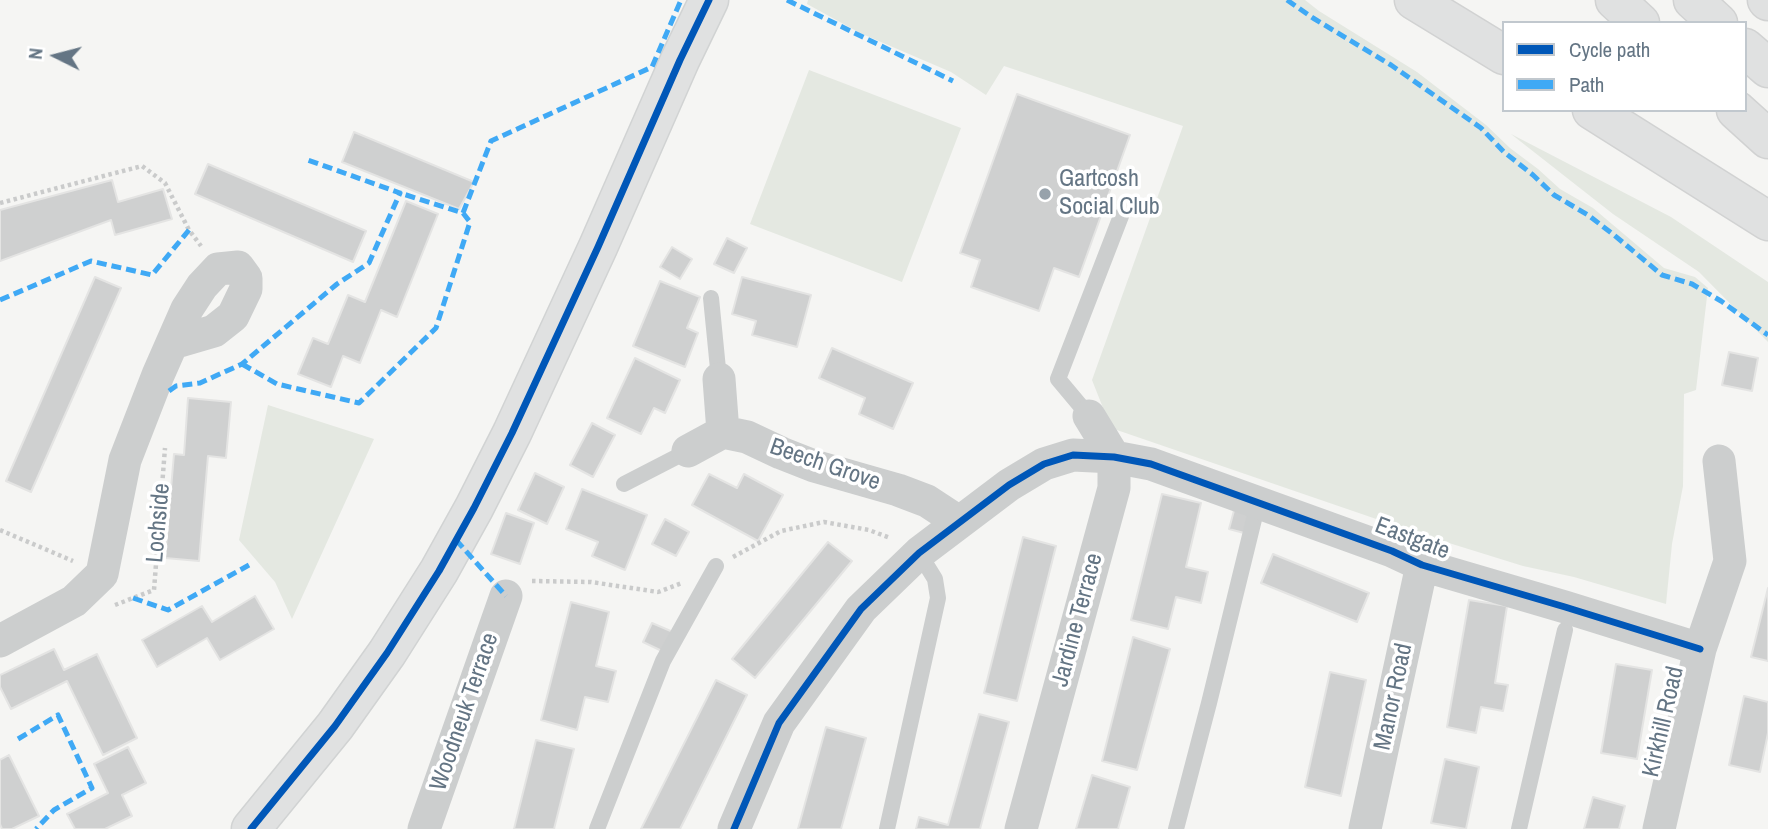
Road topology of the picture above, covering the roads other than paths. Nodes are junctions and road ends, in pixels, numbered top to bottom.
1 (709, 0) edge
2 (1414, 0) edge
3 (1615, 0) edge
4 (1693, 0) edge
5 (1638, 21) edge
6 (1716, 21) edge
7 (1747, 50) edge
8 (1502, 54) edge
9 (1768, 68) edge
10 (1595, 112) edge
11 (1738, 112) edge
12 (1768, 139) edge
13 (1121, 216) dead end
14 (1768, 221) edge
15 (218, 269) road end
16 (711, 299) dead end
17 (719, 379) joint
18 (1089, 416) joint
19 (723, 432) junction
20 (688, 451) joint
21 (1114, 457) junction
22 (1719, 461) dead end
23 (624, 484) dead end
24 (1258, 503) junction
25 (959, 522) junction
26 (919, 553) junction
27 (1422, 565) junction
28 (716, 566) dead end
29 (506, 596) dead end
30 (1565, 630) dead end
31 (0, 641) edge
32 (1700, 649) junction
33 (251, 829) edge
34 (424, 829) edge
35 (597, 829) edge
36 (734, 829) edge
37 (887, 829) edge
38 (1021, 829) edge
39 (1176, 829) edge
40 (1365, 829) edge
41 (1519, 829) edge
42 (1659, 829) edge

1 - 33 main road
2 - 8 main road
3 - 5 main road
4 - 6 main road
7 - 9 main road
10 - 14 main road
11 - 12 main road
13 - 18 lane
15 - 31 street, Lochside
16 - 17 lane
17 - 19 street
18 - 21 street
19 - 20 street
19 - 25 street, Beech Grove
20 - 23 lane
21 - 24 street, Eastgate
21 - 25 street, Eastgate
21 - 38 street, Jardine Terrace
22 - 32 street, Kirkhill Road
24 - 27 street, Eastgate
24 - 39 lane
25 - 26 street, Eastgate
26 - 36 street, Eastgate
26 - 37 lane
27 - 32 street, Eastgate
27 - 40 street, Manor Road
28 - 35 lane
29 - 34 street, Woodneuk Terrace
30 - 41 lane
32 - 42 street, Kirkhill Road

